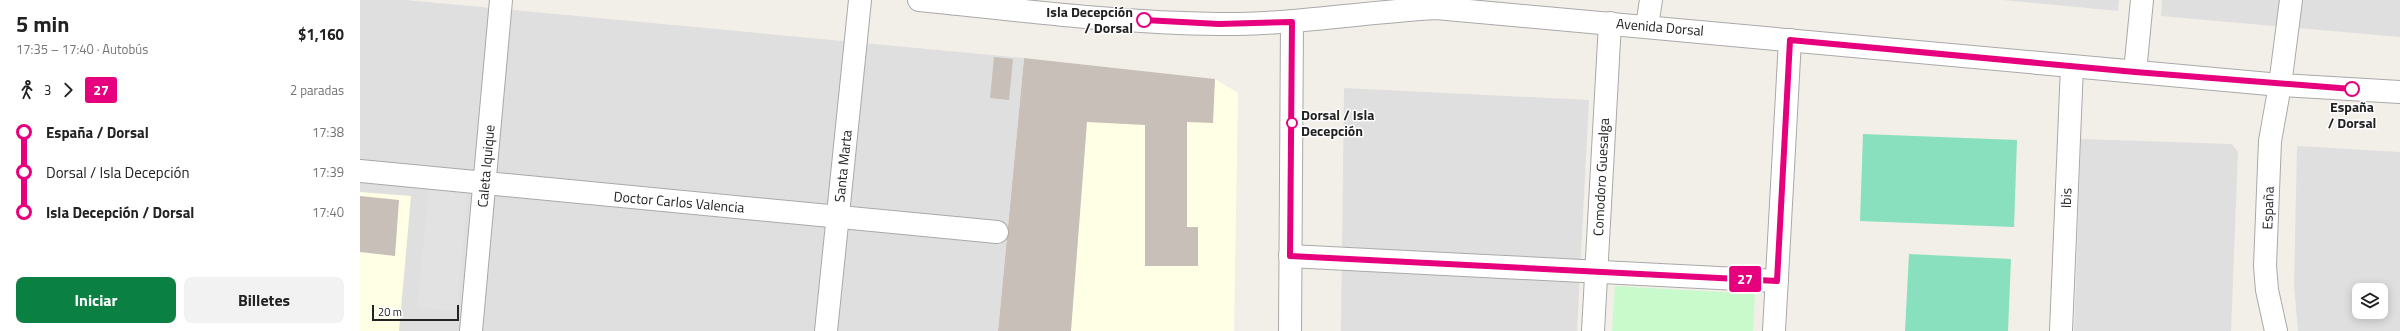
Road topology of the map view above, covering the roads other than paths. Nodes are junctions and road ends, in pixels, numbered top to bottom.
1 (501, 0) edge
2 (860, 0) edge
3 (919, 0) edge
4 (1651, 0) edge
5 (2142, 0) edge
6 (2290, 0) edge
7 (1292, 22) junction
8 (1610, 23) junction
9 (1647, 26) junction
10 (1790, 40) junction
11 (2072, 66) junction
12 (2135, 72) junction
13 (2280, 85) junction
14 (2400, 92) edge
15 (360, 171) edge
16 (485, 184) junction
17 (838, 217) junction
18 (998, 232) dead end
19 (1290, 256) junction
20 (1596, 272) junction
21 (1777, 281) junction
22 (471, 331) edge
23 (826, 331) edge
24 (1290, 331) edge
25 (1593, 331) edge
26 (1774, 331) edge
27 (2061, 331) edge
28 (2276, 331) edge

1 - 16 street, Caleta Iquique
2 - 17 street, Santa Marta
3 - 7 street, Avenida Dorsal
4 - 9 street
5 - 12 street
6 - 13 street, España
7 - 8 street, Avenida Dorsal
7 - 19 street
8 - 9 street, Avenida Dorsal
8 - 20 street, Comodoro Guesalga
9 - 10 street, Avenida Dorsal
10 - 11 street, Avenida Dorsal
10 - 21 street
11 - 12 street, Avenida Dorsal
11 - 27 street, Ibis
12 - 13 street, Avenida Dorsal
13 - 14 street, Avenida Dorsal
13 - 28 street, España
15 - 16 street, Doctor Carlos Valencia
16 - 17 street, Doctor Carlos Valencia
16 - 22 street, Caleta Iquique
17 - 18 street, Doctor Carlos Valencia
17 - 23 street, Santa Marta
19 - 20 street
19 - 24 street
20 - 21 street
20 - 25 street, Comodoro Guesalga
21 - 26 street

